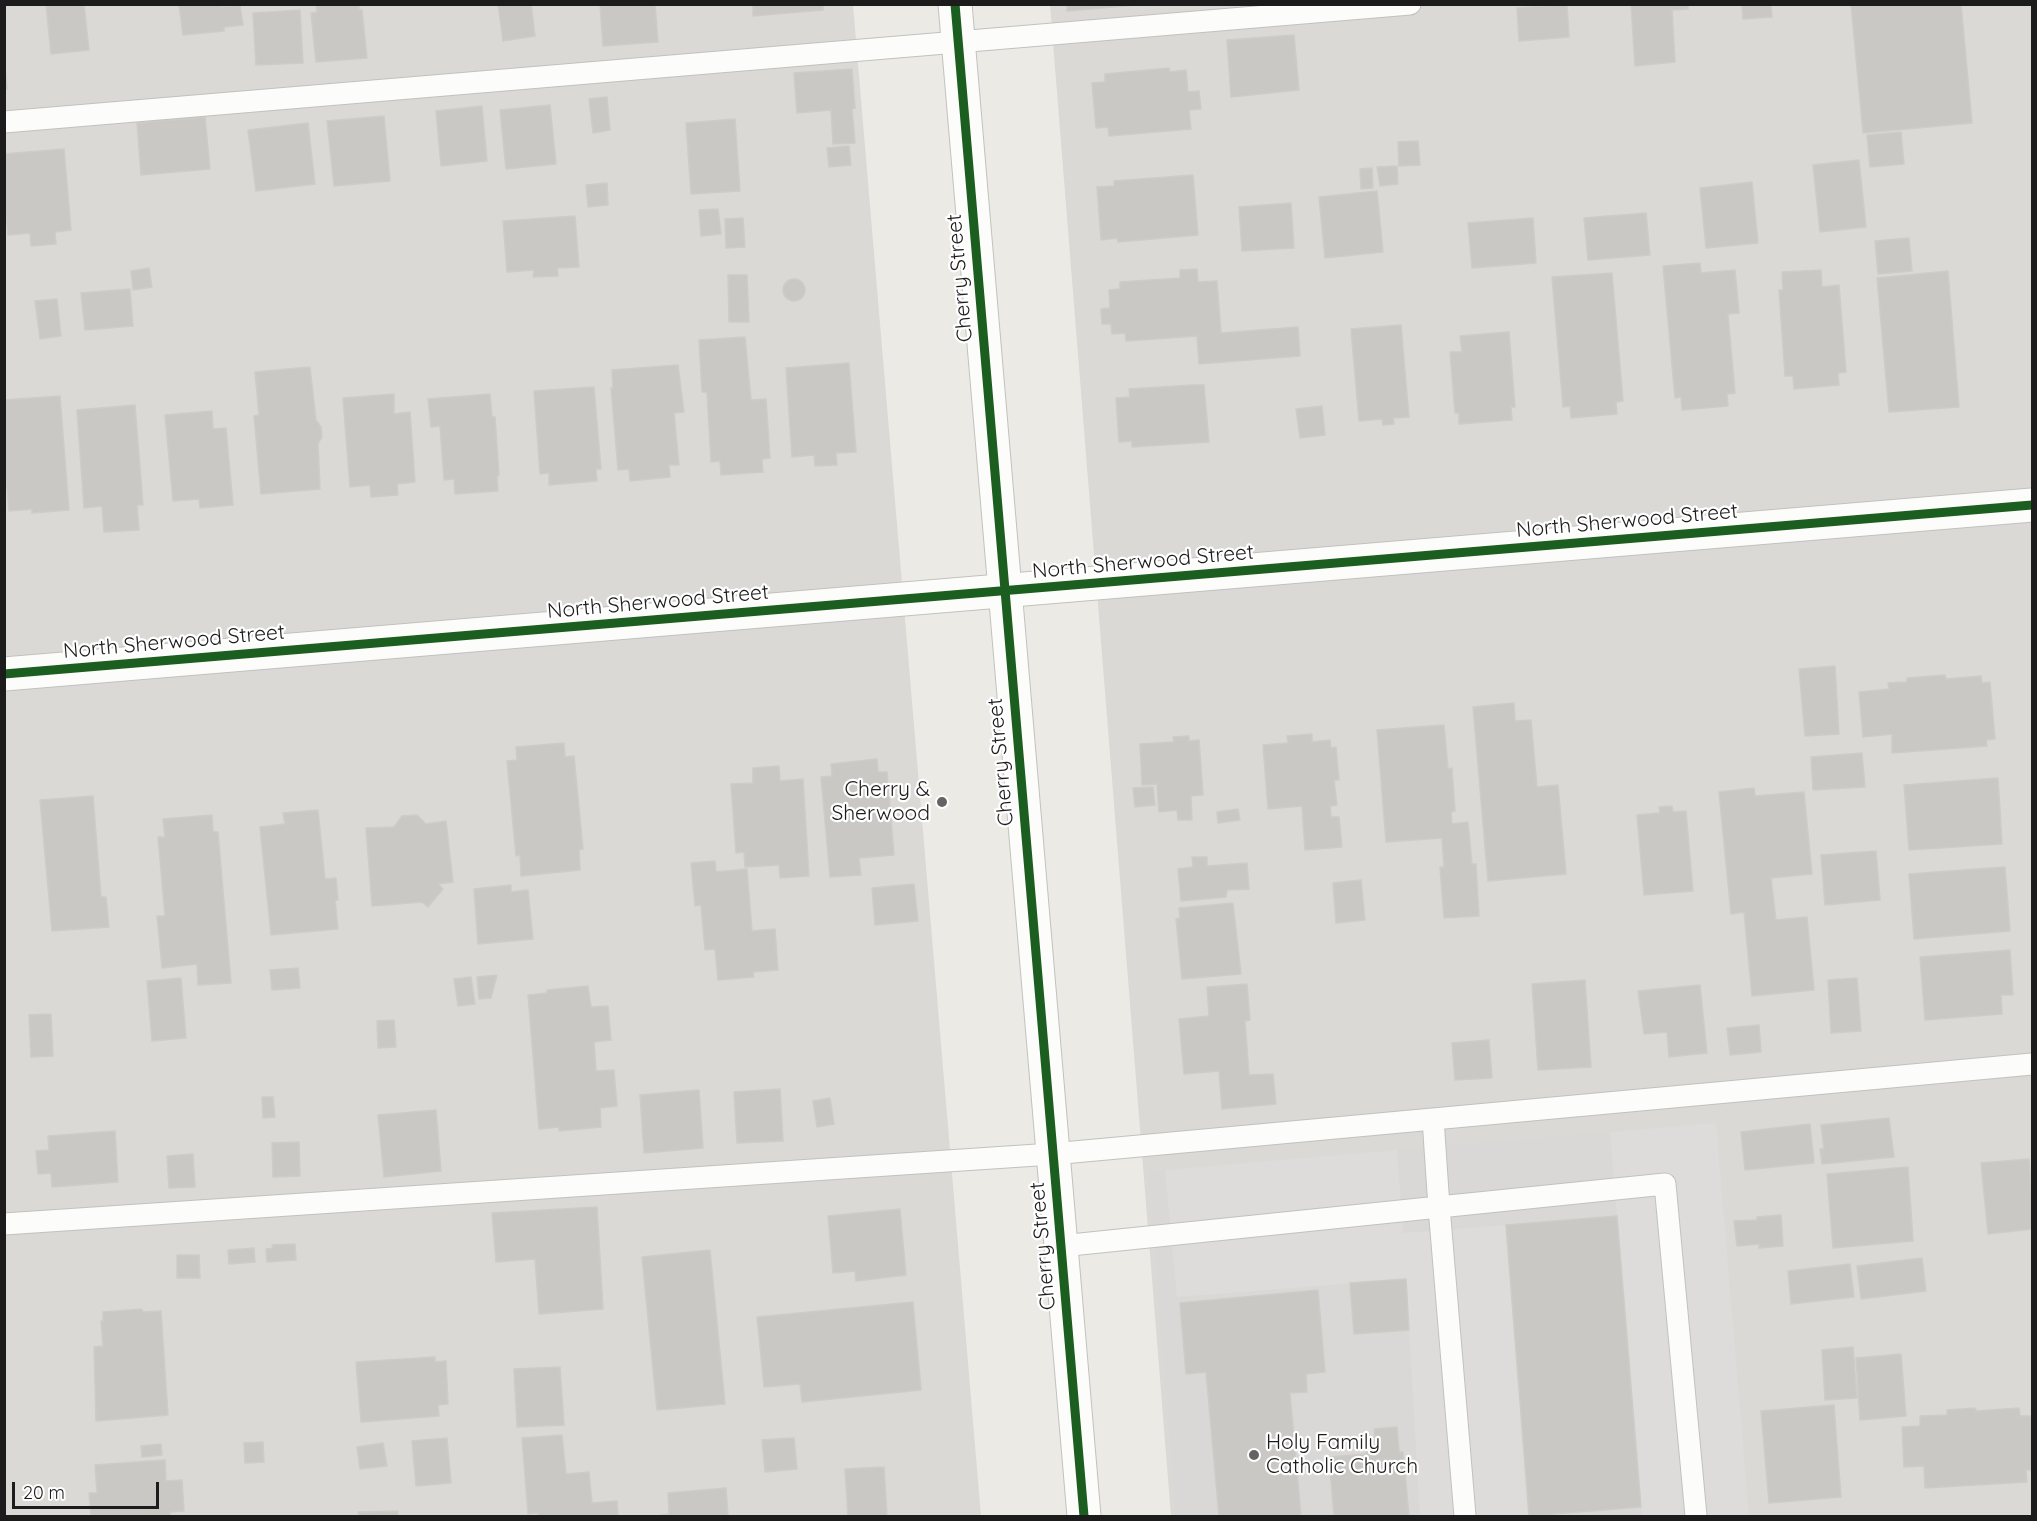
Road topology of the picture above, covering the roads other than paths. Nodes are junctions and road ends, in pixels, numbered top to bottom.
1 (955, 4) edge
2 (1410, 4) edge
3 (958, 42) junction
4 (4, 122) edge
5 (2032, 505) edge
6 (1006, 591) junction
7 (4, 674) edge
8 (2032, 1064) edge
9 (1433, 1119) junction
10 (1052, 1154) junction
11 (1439, 1207) junction
12 (4, 1224) edge
13 (1061, 1246) junction
14 (1084, 1516) edge
15 (1465, 1516) edge
16 (1696, 1516) edge

1 - 3 street, Cherry Street
2 - 3 lane
3 - 4 lane
3 - 6 street, Cherry Street
5 - 6 street, North Sherwood Street
6 - 7 street, North Sherwood Street
6 - 10 street, Cherry Street
8 - 9 lane
9 - 10 lane
9 - 11 lane
10 - 12 lane
10 - 13 street, Cherry Street
11 - 13 lane
11 - 15 lane
11 - 16 lane
13 - 14 street, Cherry Street

